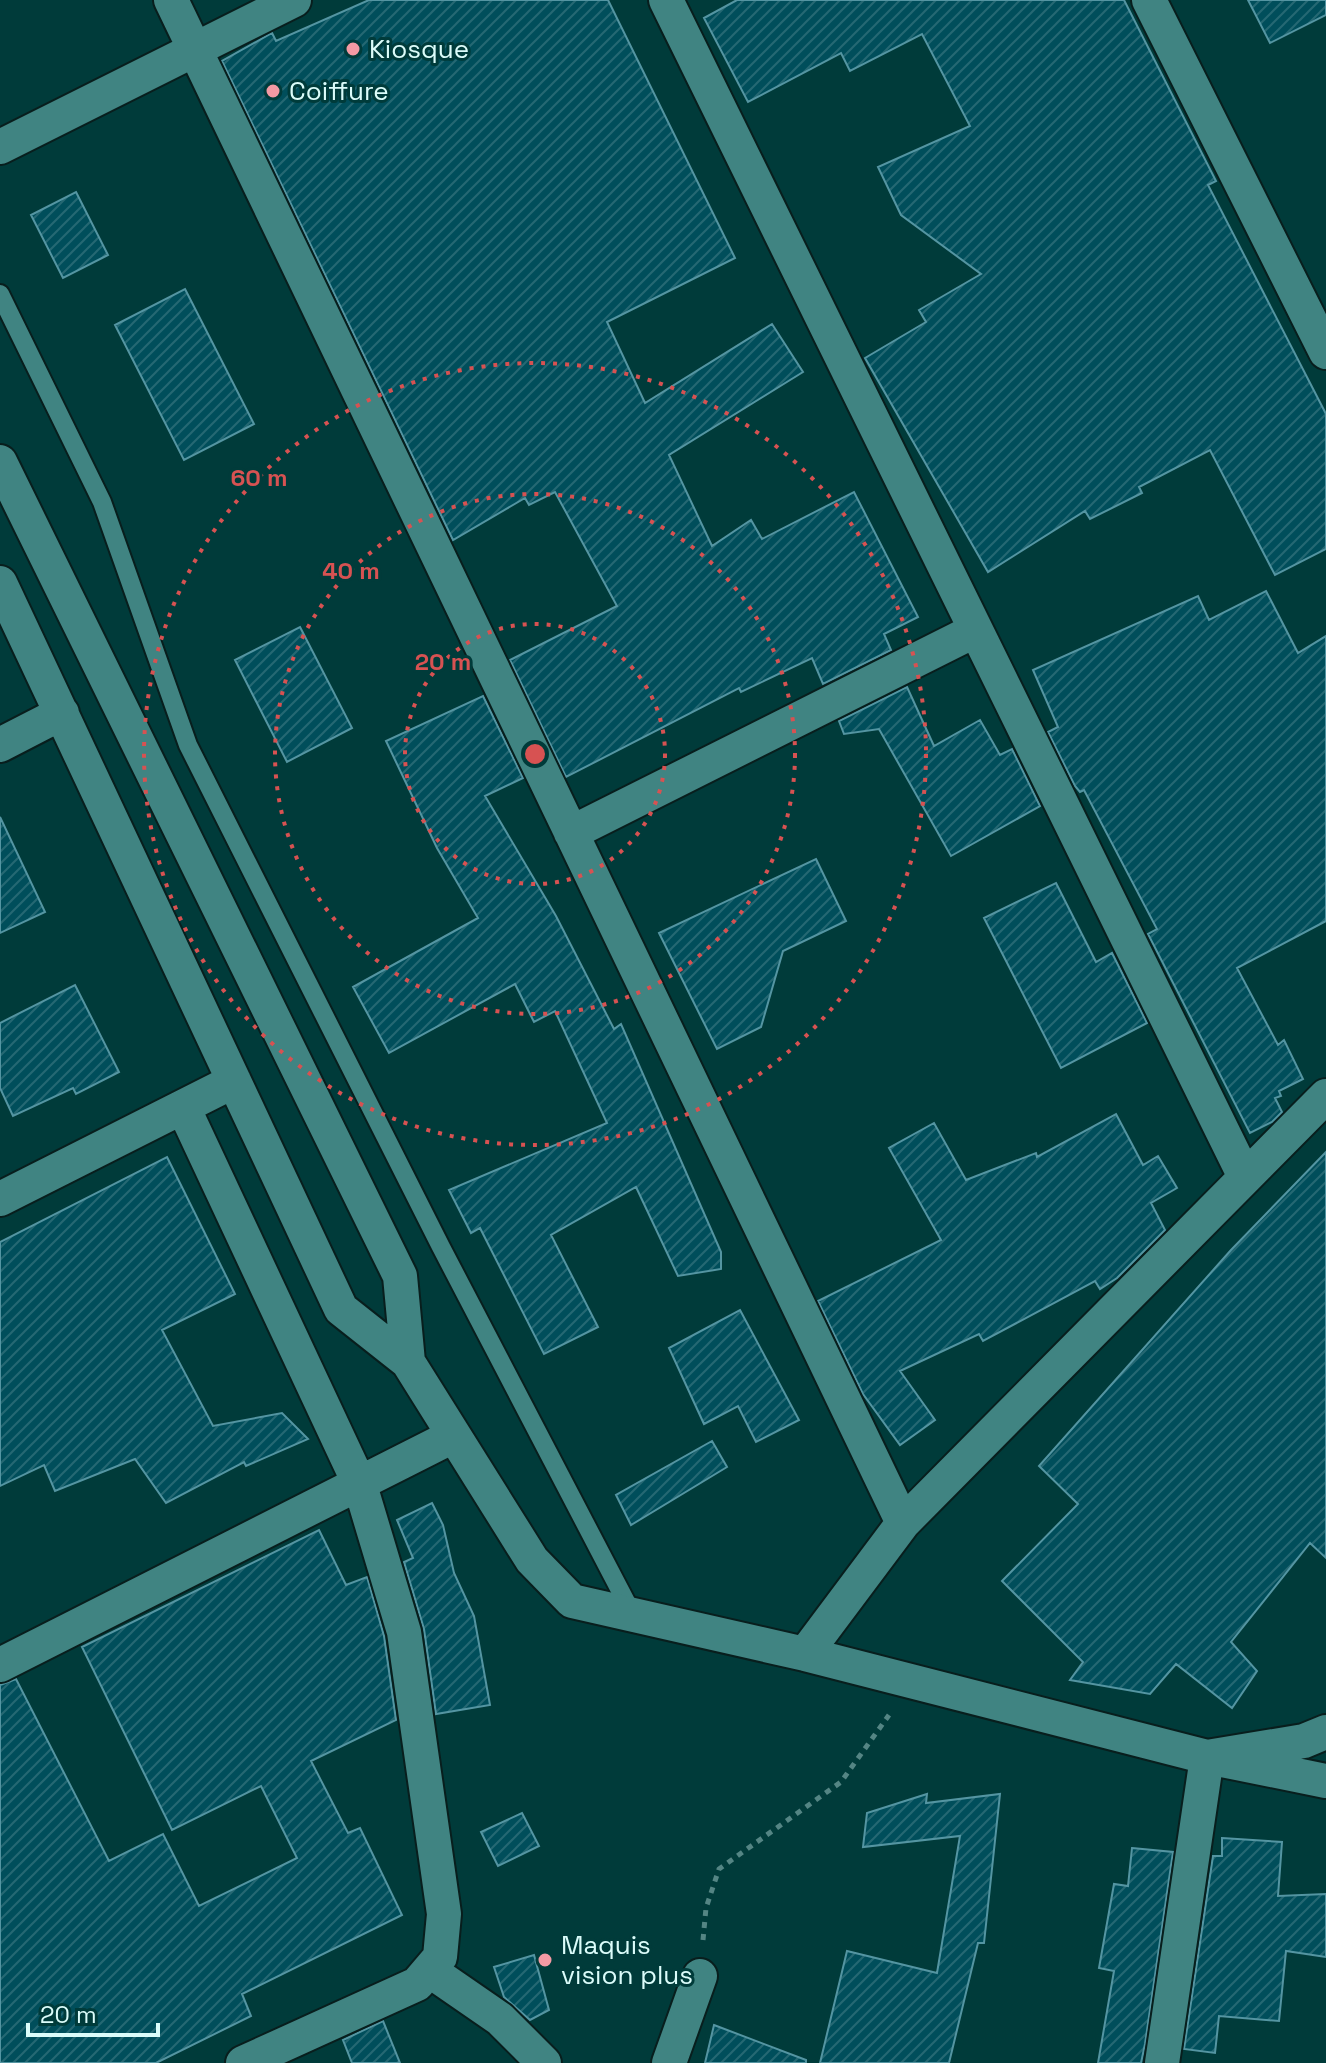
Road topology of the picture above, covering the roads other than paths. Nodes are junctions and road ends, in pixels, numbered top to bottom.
1 (171, 0) edge
2 (294, 0) edge
3 (666, 0) edge
4 (1149, 0) edge
5 (196, 48) junction
6 (0, 147) edge
7 (0, 294) edge
8 (1326, 352) edge
9 (0, 462) edge
10 (0, 583) edge
11 (974, 631) junction
12 (62, 713) junction
13 (0, 745) edge
14 (571, 833) junction
15 (234, 1081) junction
16 (1326, 1096) edge
17 (183, 1107) junction
18 (1245, 1177) junction
19 (0, 1199) edge
20 (408, 1362) junction
21 (453, 1436) junction
22 (360, 1485) junction
23 (903, 1523) junction
24 (634, 1618) junction
25 (805, 1654) junction
26 (0, 1665) edge
27 (1326, 1732) edge
28 (1207, 1757) junction
29 (1326, 1781) edge
30 (429, 1970) junction
31 (700, 1976) road end
32 (243, 2063) edge
33 (544, 2063) edge
34 (669, 2063) edge
35 (1162, 2063) edge

1 - 5 street
2 - 5 street
3 - 11 street
4 - 8 street
5 - 6 street
5 - 14 street
7 - 24 lane
9 - 20 street
10 - 12 street
11 - 14 street
11 - 18 street
12 - 13 street
12 - 15 street
14 - 23 street
15 - 17 street
15 - 20 street
16 - 18 street
17 - 19 street
17 - 22 street
18 - 23 street
20 - 21 street
21 - 22 street
21 - 24 street
22 - 26 street
22 - 30 street
23 - 25 street
24 - 25 street
25 - 28 street
27 - 28 street
28 - 29 street
28 - 35 street
30 - 32 street
30 - 33 street
31 - 34 street

